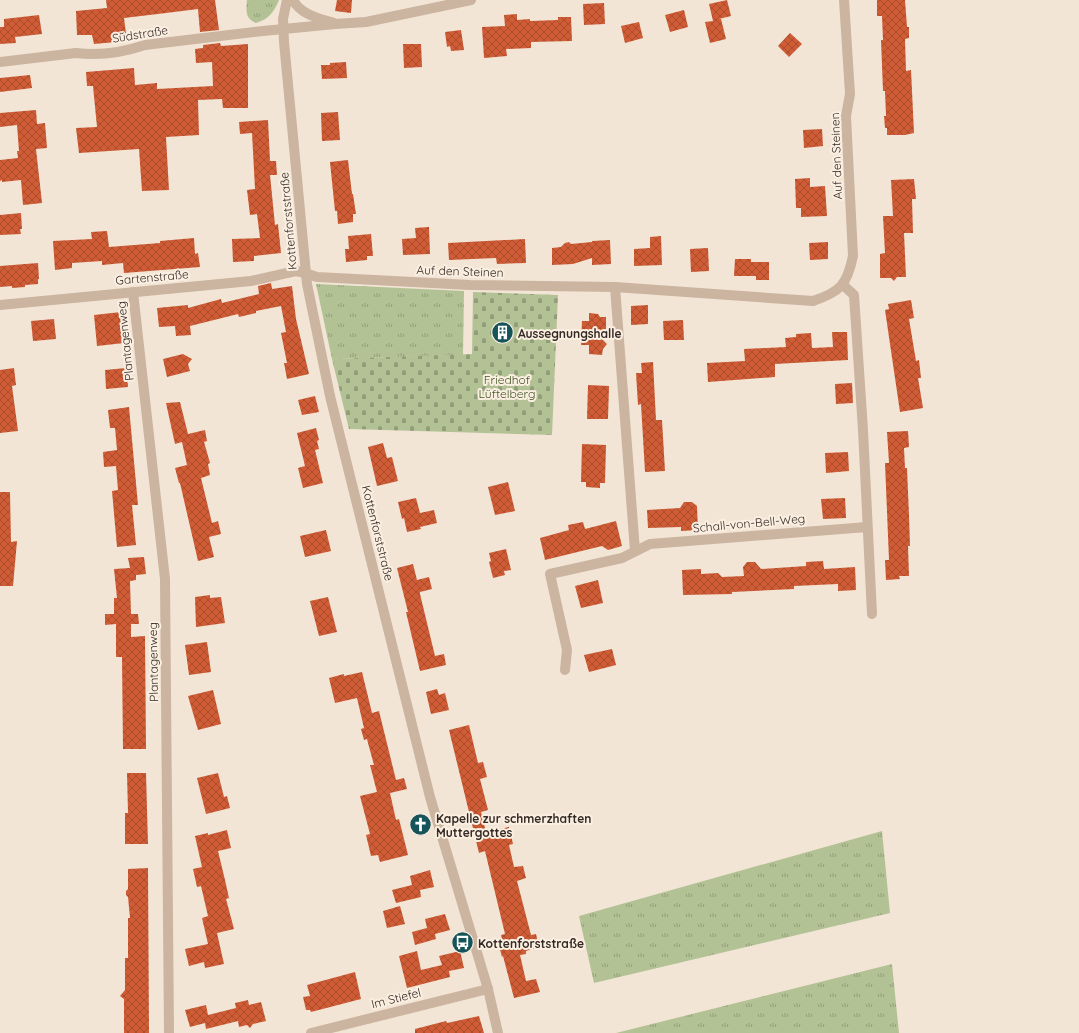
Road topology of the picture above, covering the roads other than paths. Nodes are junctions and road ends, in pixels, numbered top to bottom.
1 (287, 0) edge
2 (293, 0) edge
3 (471, 0) edge
4 (844, 0) edge
5 (335, 24) junction
6 (284, 30) junction
7 (0, 62) edge
8 (305, 273) junction
9 (843, 285) junction
10 (615, 287) junction
11 (133, 292) junction
12 (0, 305) edge
13 (867, 527) junction
14 (635, 551) junction
15 (872, 614) dead end
16 (565, 670) dead end
17 (488, 989) junction
18 (169, 1033) edge
19 (311, 1033) edge
20 (498, 1033) edge

1 - 6 street, Kottenforststraße
2 - 5 street
3 - 5 street, Südstraße
4 - 9 street, Auf den Steinen
5 - 6 street, Südstraße
6 - 7 street, Südstraße
6 - 8 street, Kottenforststraße
8 - 10 street, Auf den Steinen
8 - 11 street, Gartenstraße
8 - 17 street, Kottenforststraße
9 - 10 street, Auf den Steinen
9 - 13 street
10 - 14 street
11 - 12 street, Gartenstraße
11 - 18 street, Plantagenweg
13 - 14 street, Schall-von-Bell-Weg
13 - 15 street
14 - 16 street, Schall-von-Bell-Weg
17 - 19 street, Im Stiefel
17 - 20 street, Kottenforststraße

